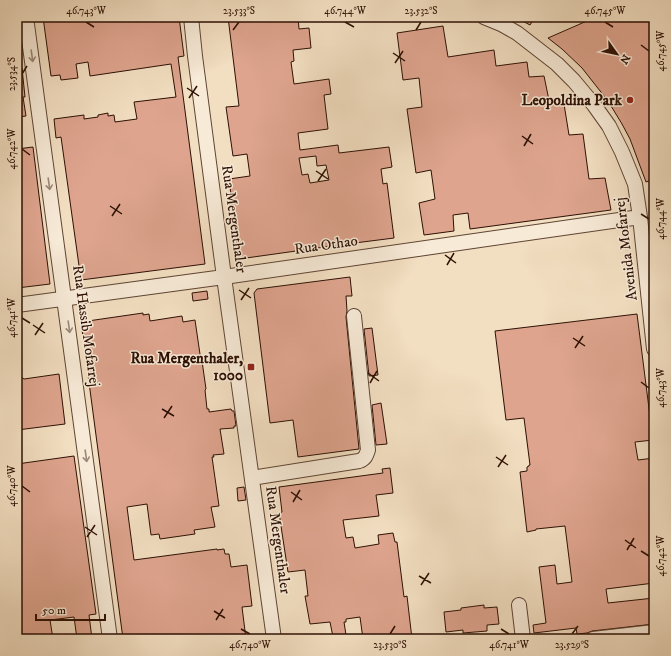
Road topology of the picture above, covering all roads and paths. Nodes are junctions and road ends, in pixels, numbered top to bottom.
1 (26, 17) edge
2 (191, 17) edge
3 (484, 17) edge
4 (640, 217) junction
5 (224, 277) junction
6 (65, 298) junction
7 (17, 305) edge
8 (354, 316) dead end
9 (654, 349) edge
10 (252, 478) junction
11 (519, 605) dead end
12 (654, 632) edge
13 (110, 639) edge
14 (274, 639) edge
15 (523, 639) edge
16 (593, 639) edge

1 -> 6 street, Rua Hassib Mofarrej
2 - 5 street, Rua Mergenthaler
3 - 4 street, Avenida Mofarrej
4 - 5 street, Rua Othao
4 - 9 street, Avenida Mofarrej
5 - 6 street, Rua Othao
5 - 10 street, Rua Mergenthaler
6 - 7 street, Rua Othao
6 -> 13 street, Rua Hassib Mofarrej
8 - 10 street
10 - 14 street, Rua Mergenthaler
11 - 15 street
12 - 16 street

